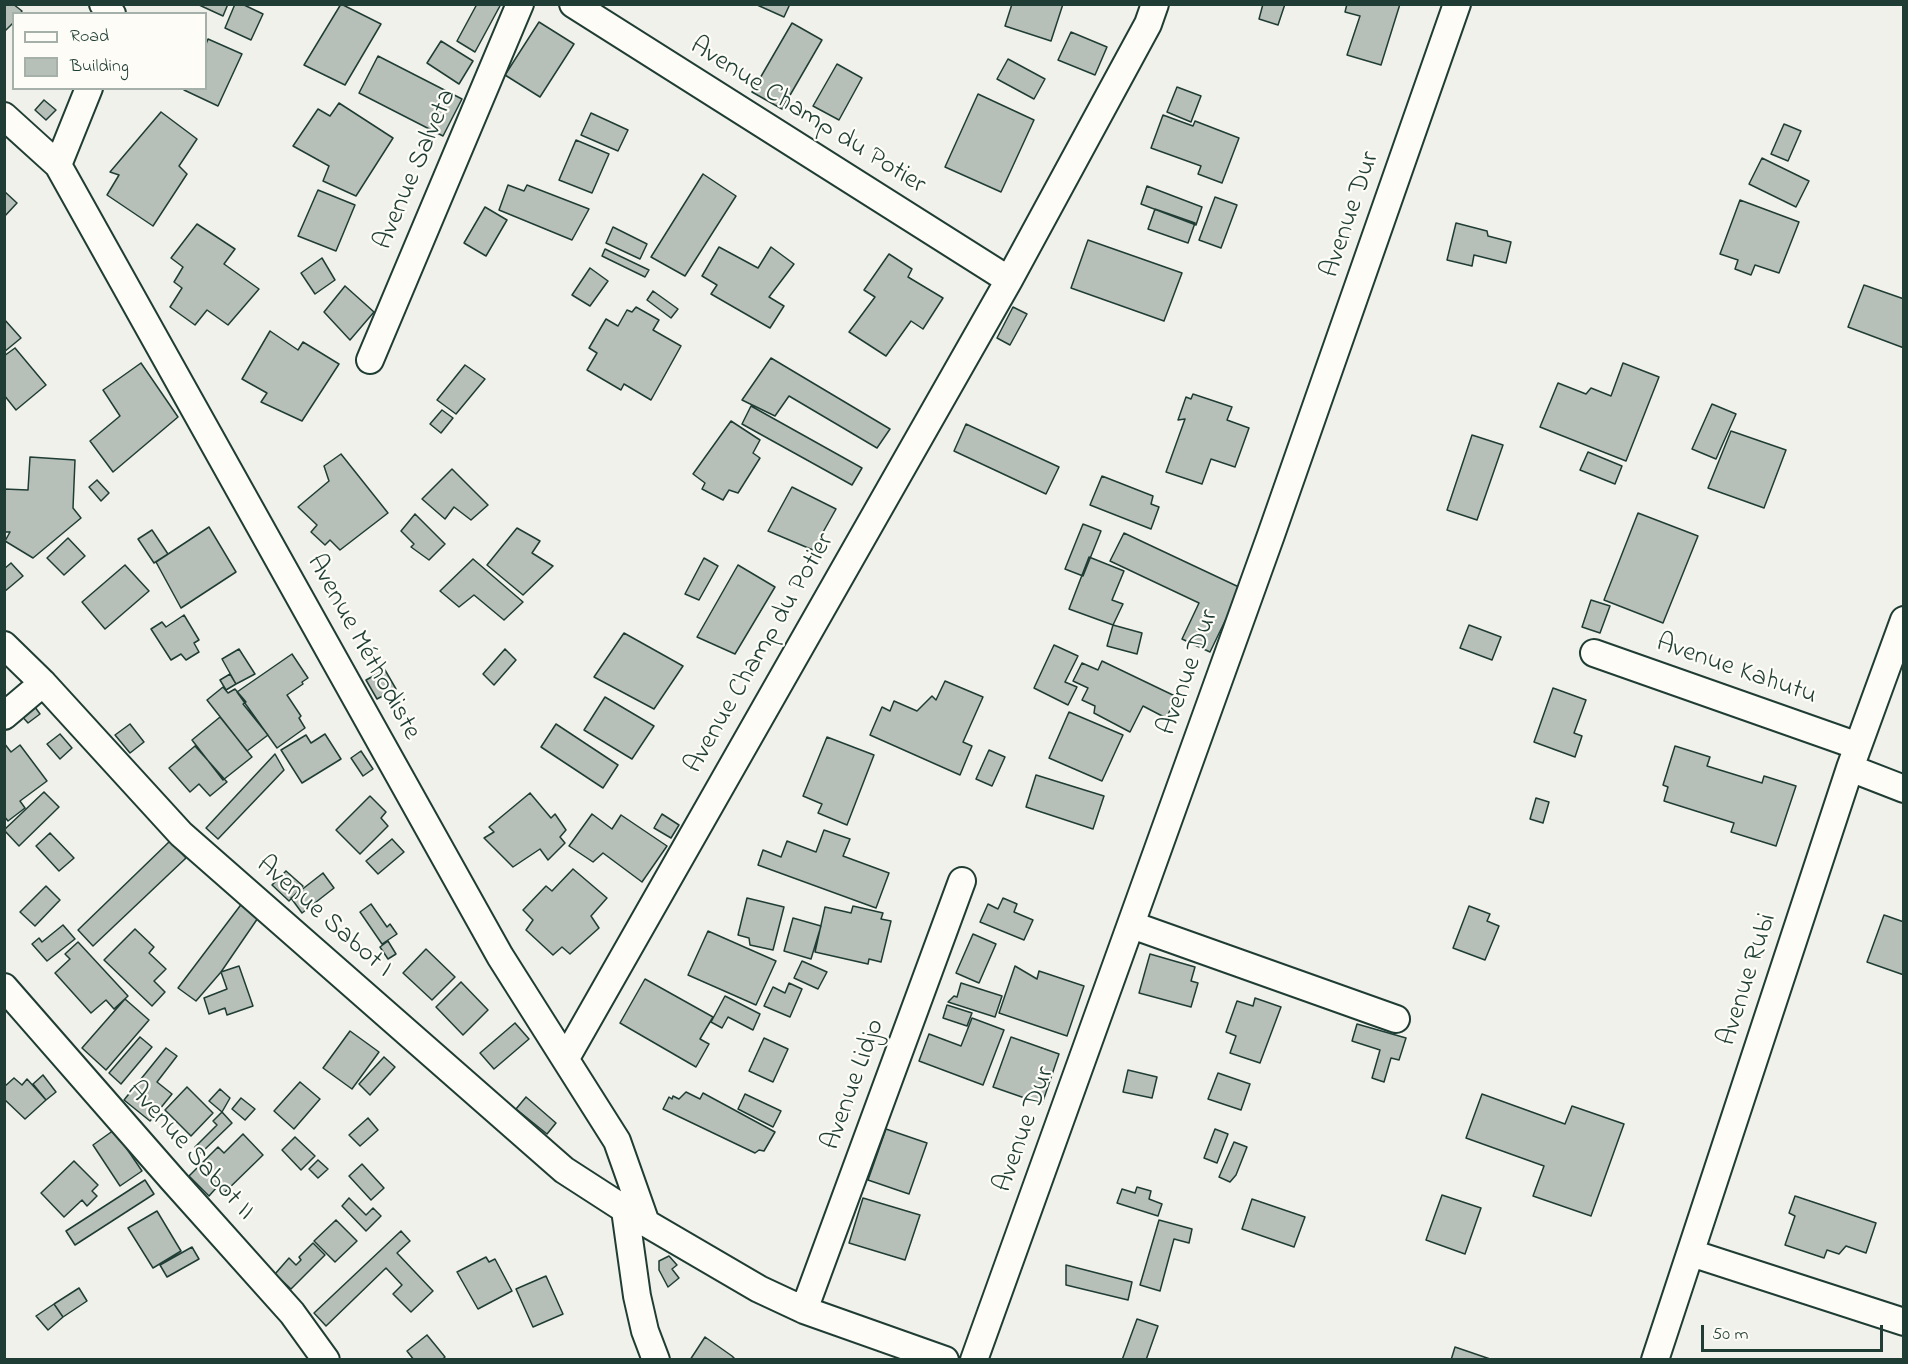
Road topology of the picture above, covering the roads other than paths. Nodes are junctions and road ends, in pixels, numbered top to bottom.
1 (520, 4) edge
2 (573, 4) edge
3 (1155, 4) edge
4 (1457, 4) edge
5 (88, 90) edge
6 (4, 116) edge
7 (58, 165) junction
8 (1009, 280) junction
9 (370, 360) dead end
10 (1904, 621) edge
11 (4, 645) edge
12 (1594, 653) dead end
13 (43, 683) junction
14 (4, 716) edge
15 (1854, 757) junction
16 (1904, 789) edge
17 (962, 880) dead end
18 (1132, 925) junction
19 (4, 987) edge
20 (1396, 1018) dead end
21 (566, 1058) junction
22 (635, 1217) junction
23 (1691, 1253) junction
24 (804, 1310) junction
25 (1904, 1322) edge
26 (326, 1359) edge
27 (656, 1359) edge
28 (945, 1359) edge
29 (974, 1359) edge
30 (1654, 1359) edge

1 - 9 street, Avenue Salveta
2 - 8 street, Avenue Champ du Potier
3 - 8 street, Avenue Champ du Potier
4 - 18 street, Avenue Dur
5 - 7 street
6 - 7 street, Avenue Méthodiste
7 - 21 street, Avenue Méthodiste
8 - 21 street, Avenue Champ du Potier
10 - 15 street, Avenue Rubi
11 - 13 street, Avenue Sabot I
12 - 15 street, Avenue Kahutu
13 - 14 street
13 - 22 street, Avenue Sabot I
15 - 16 street, Avenue Kahutu
15 - 23 street, Avenue Rubi
17 - 24 street, Avenue Lidjo
18 - 20 street
18 - 29 street, Avenue Dur
19 - 26 street, Avenue Sabot II
21 - 22 street, Avenue Méthodiste
22 - 24 street, Avenue Sabot I
22 - 27 street, Avenue Méthodiste
23 - 25 street
23 - 30 street, Avenue Rubi
24 - 28 street, Avenue Sabot I

